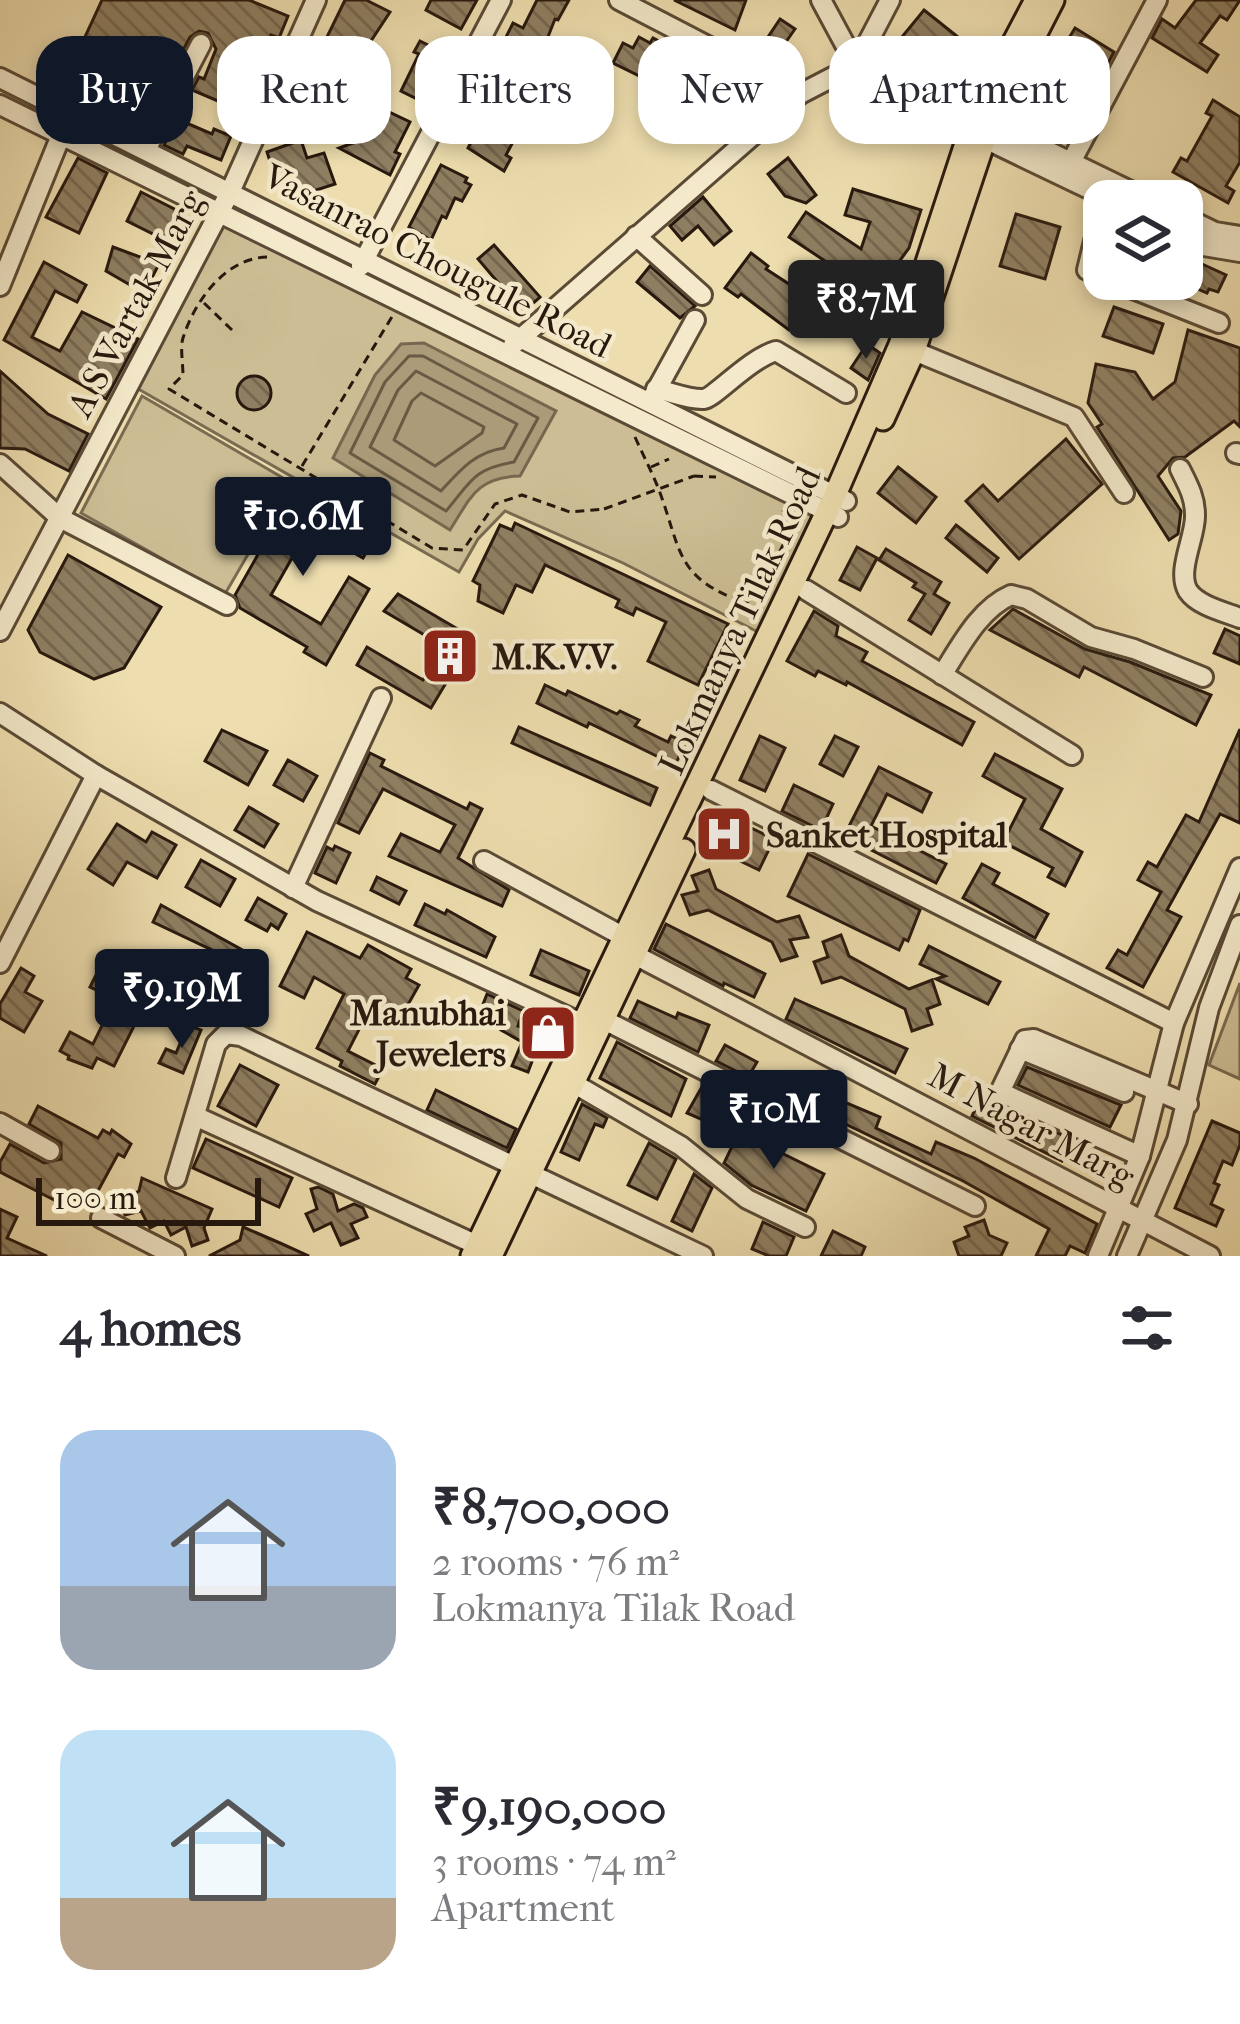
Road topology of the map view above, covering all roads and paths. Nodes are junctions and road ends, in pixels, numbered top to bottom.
1 (316, 0) edge
2 (502, 0) edge
3 (620, 0) edge
4 (821, 0) edge
5 (890, 0) edge
6 (1036, 0) edge
7 (1053, 0) edge
8 (1157, 0) edge
9 (689, 36) edge
10 (840, 36) edge
11 (871, 36) edge
12 (1021, 36) edge
13 (1033, 36) edge
14 (201, 44) dead end
15 (0, 78) edge
16 (36, 95) edge
17 (0, 105) edge
18 (36, 122) edge
19 (57, 144) edge
20 (82, 144) edge
21 (134, 144) edge
22 (742, 144) edge
23 (978, 144) edge
24 (1018, 144) edge
25 (1028, 144) edge
26 (146, 150) junction
27 (1071, 162) junction
28 (1087, 180) edge
29 (1096, 180) edge
30 (230, 192) junction
31 (220, 211) junction
32 (1203, 226) edge
33 (635, 236) junction
34 (1240, 236) edge
35 (1203, 245) edge
36 (1240, 252) edge
37 (247, 257) dead end
38 (365, 258) junction
39 (355, 277) junction
40 (0, 286) edge
41 (702, 295) dead end
42 (1161, 300) edge
43 (202, 302) junction
44 (393, 316) dead end
45 (695, 320) dead end
46 (1219, 323) dead end
47 (232, 330) dead end
48 (520, 338) junction
49 (907, 348) junction
50 (505, 353) junction
51 (845, 393) dead end
52 (652, 396) junction
53 (635, 436) dead end
54 (669, 459) dead end
55 (0, 464) edge
56 (301, 467) junction
57 (649, 468) junction
58 (1180, 469) dead end
59 (727, 478) dead end
60 (659, 491) junction
61 (1124, 493) dead end
62 (836, 506) junction
63 (60, 518) junction
64 (790, 529) dead end
65 (806, 590) junction
66 (227, 605) dead end
67 (1240, 618) edge
68 (0, 632) edge
69 (942, 675) junction
70 (1203, 677) dead end
71 (381, 698) dead end
72 (0, 713) edge
73 (1072, 754) dead end
74 (96, 775) junction
75 (711, 790) junction
76 (484, 861) dead end
77 (1240, 868) edge
78 (293, 888) junction
79 (1240, 925) edge
80 (631, 947) junction
81 (0, 963) edge
82 (1174, 1023) junction
83 (596, 1026) junction
84 (573, 1083) junction
85 (1157, 1098) junction
86 (1188, 1104) junction
87 (195, 1116) junction
88 (0, 1123) edge
89 (50, 1151) dead end
90 (1140, 1156) junction
91 (524, 1169) junction
92 (176, 1178) dead end
93 (975, 1206) dead end
94 (1120, 1209) junction
95 (101, 1218) dead end
96 (1144, 1220) junction
97 (805, 1227) dead end
98 (480, 1252) edge
99 (175, 1256) edge
100 (704, 1256) edge
101 (1098, 1256) edge
102 (1126, 1256) edge
103 (1210, 1256) edge

1 - 30 street, A S Vartak Marg
2 - 38 street
3 - 9 street
4 - 10 street
5 - 11 street
6 - 12 main road, Lokmanya Tilak Road
7 - 13 main road, Lokmanya Tilak Road
8 - 27 street
14 - 26 street
15 - 16 street, Vasanrao Chougule Road
17 - 18 street, Vasanrao Chougule Road
19 - 40 street
20 - 31 street, Vasanrao Chougule Road
21 - 26 street, Vasanrao Chougule Road
22 - 33 street
23 - 49 main road, Lokmanya Tilak Road
24 - 28 street
25 - 27 street
26 - 30 street, Vasanrao Chougule Road
27 - 29 street
30 - 31 street, A S Vartak Marg
30 - 38 street, Vasanrao Chougule Road
31 - 39 street, Vasanrao Chougule Road
31 - 63 street, A S Vartak Marg
32 - 34 street
33 - 41 street
33 - 48 street
35 - 36 street
37 - 43 path
38 - 39 street
38 - 48 street, Vasanrao Chougule Road
39 - 50 street, Vasanrao Chougule Road
42 - 46 street
43 - 47 path
43 - 56 path
44 - 56 path
45 - 52 street
48 - 50 street
48 - 52 street, Vasanrao Chougule Road
49 - 61 street
49 - 62 main road, Lokmanya Tilak Road
50 - 62 street, Vasanrao Chougule Road
51 - 52 street
52 - 62 street, Vasanrao Chougule Road
53 - 57 path
54 - 57 path
55 - 63 street
56 - 60 path, bridge
57 - 60 path
58 - 67 street
59 - 60 path, bridge
60 - 64 path
62 - 65 main road, Lokmanya Tilak Road
62 - 80 main road, Lokmanya Tilak Road
63 - 66 street
63 - 68 street, A S Vartak Marg
65 - 69 street
65 - 75 main road, Lokmanya Tilak Road
69 - 70 street
69 - 73 street
71 - 78 street
72 - 74 street
74 - 78 street
74 - 81 street
75 - 80 main road, Lokmanya Tilak Road
75 - 82 street
76 - 80 street, M Nagar Marg
77 - 82 street
78 - 83 street
79 - 86 street
80 - 83 main road, Lokmanya Tilak Road
80 - 94 street, M Nagar Marg
82 - 85 street
83 - 84 main road, Lokmanya Tilak Road
83 - 91 main road, Lokmanya Tilak Road
83 - 93 street
84 - 91 main road, Lokmanya Tilak Road
84 - 97 street
85 - 86 street
85 - 90 street
85 - 90 street
86 - 96 street
87 - 91 street
87 - 92 street
87 - 98 street
88 - 89 street
90 - 94 street
91 - 98 main road, Lokmanya Tilak Road
91 - 100 street
94 - 96 street, M Nagar Marg
94 - 101 street
95 - 99 street
96 - 102 street
96 - 103 street, M Nagar Marg

